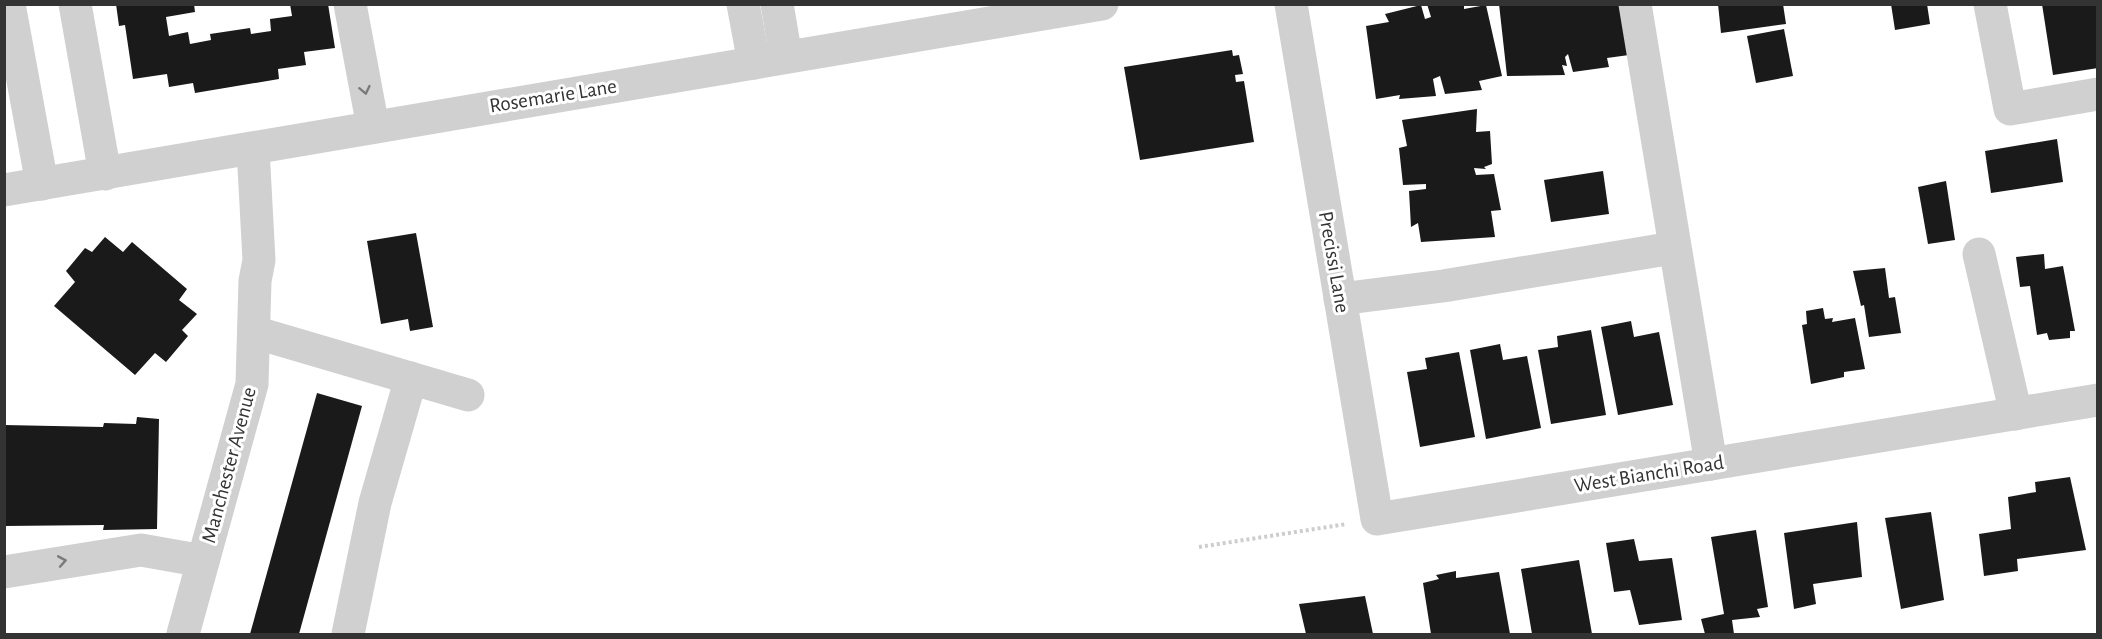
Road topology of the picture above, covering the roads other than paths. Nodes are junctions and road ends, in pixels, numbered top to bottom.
1 (9, 4) edge
2 (75, 4) edge
3 (350, 4) edge
4 (743, 4) edge
5 (777, 4) edge
6 (1102, 4) edge
7 (1291, 4) edge
8 (1635, 4) edge
9 (1990, 4) edge
10 (1047, 9) edge
11 (786, 57) junction
12 (754, 63) junction
13 (2097, 94) edge
14 (373, 127) junction
15 (253, 149) junction
16 (105, 174) junction
17 (42, 184) junction
18 (4, 190) edge
19 (1673, 248) junction
20 (1979, 254) dead end
21 (1340, 299) junction
22 (254, 332) junction
23 (411, 378) junction
24 (468, 395) dead end
25 (2097, 400) edge
26 (2016, 414) junction
27 (1711, 464) junction
28 (1377, 519) joint
29 (203, 561) junction
30 (4, 572) edge
31 (183, 634) edge
32 (348, 634) edge

1 - 17 street
2 - 16 street
3 -> 14 street
4 - 12 street
5 - 11 street
6 - 10 street, Rosemarie Lane
7 - 21 street, Precissi Lane
8 - 19 street
9 - 13 street
10 - 11 street, Rosemarie Lane
11 - 12 street, Rosemarie Lane
12 - 14 street, Rosemarie Lane
14 - 15 street, Rosemarie Lane
15 - 16 street, Rosemarie Lane
15 - 22 street, Manchester Avenue
16 - 17 street, Rosemarie Lane
17 - 18 street, Rosemarie Lane
19 - 21 street
19 - 27 street
20 - 26 street
21 - 28 street, Precissi Lane
22 - 23 street
22 - 29 street, Manchester Avenue
23 - 24 street
23 - 32 street
25 - 26 street, West Bianchi Road
26 - 27 street, West Bianchi Road
27 - 28 street, West Bianchi Road
30 -> 29 street
29 - 31 street, Manchester Avenue

